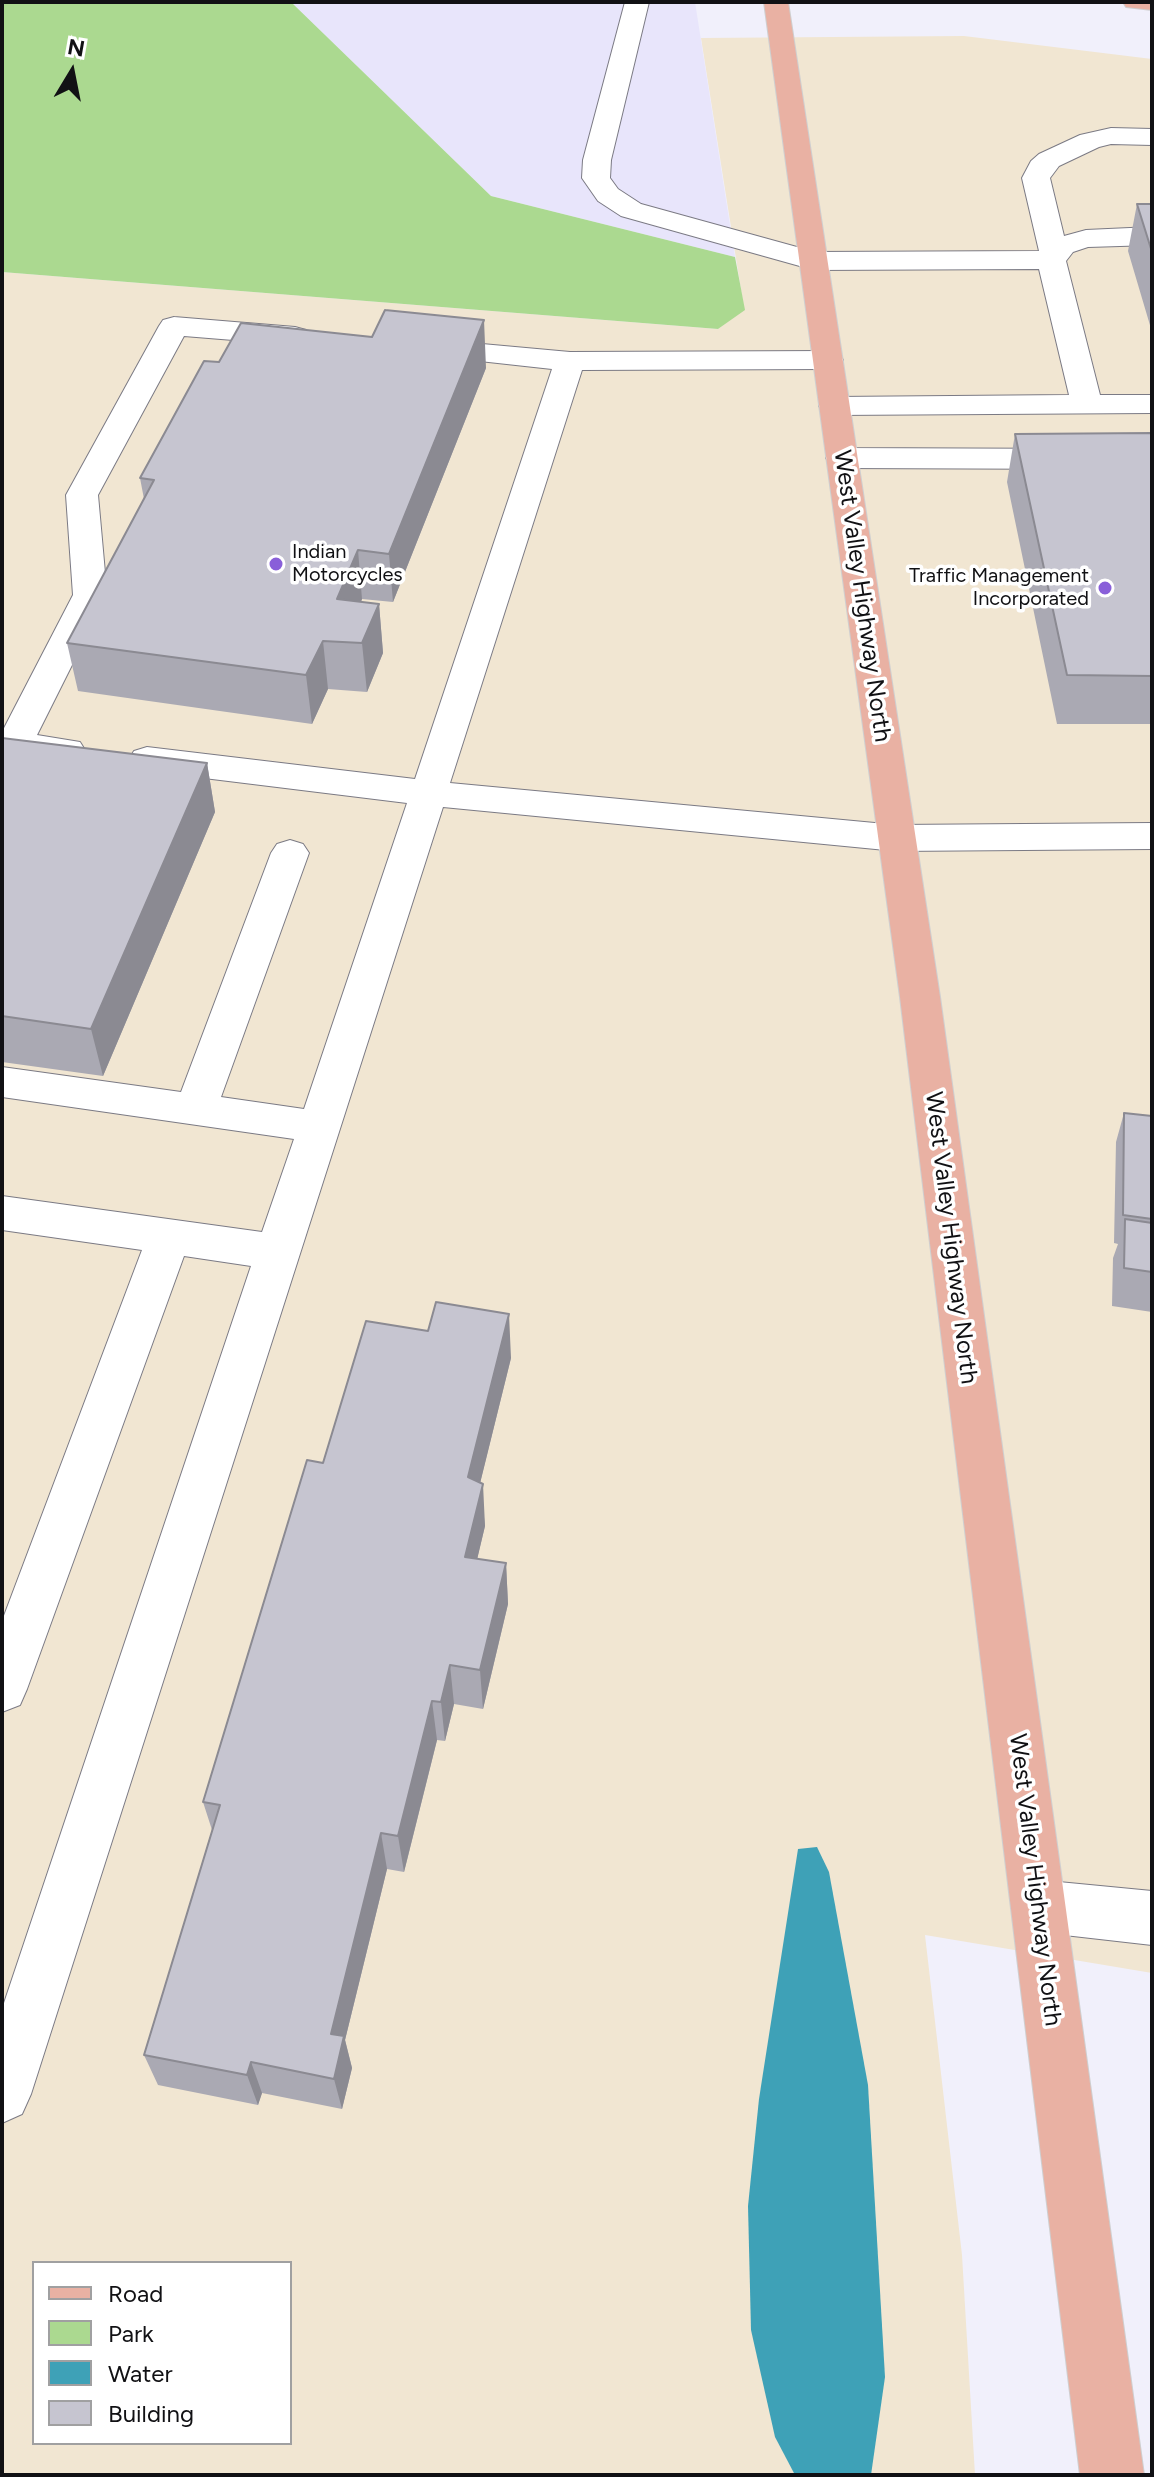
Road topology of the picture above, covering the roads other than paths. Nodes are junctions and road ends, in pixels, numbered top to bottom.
1 (637, 2) edge
2 (776, 2) edge
3 (1135, 2) edge
4 (1152, 3) edge
5 (1152, 137) edge
6 (1152, 236) edge
7 (1052, 256) junction
8 (814, 261) junction
9 (332, 340) edge
10 (396, 345) edge
11 (828, 360) junction
12 (570, 361) junction
13 (1087, 404) junction
14 (1152, 404) edge
15 (835, 406) junction
16 (842, 458) junction
17 (1152, 471) edge
18 (428, 793) junction
19 (896, 838) junction
20 (1144, 846) edge
21 (290, 853) dead end
22 (2, 1082) edge
23 (196, 1109) junction
24 (319, 1127) junction
25 (2, 1213) edge
26 (169, 1237) junction
27 (278, 1252) junction
28 (2, 1689) edge
29 (1038, 1906) junction
30 (1152, 1918) edge
31 (2, 2094) edge
32 (1112, 2475) edge

1 - 8 lane
2 - 8 main road, West Valley Highway North
3 - 4 main road
5 - 7 lane
6 - 7 lane
7 - 8 lane
7 - 13 lane
8 - 11 main road, West Valley Highway North
9 - 18 lane
10 - 12 lane
11 - 12 lane
11 - 15 main road, West Valley Highway North
12 - 18 lane
13 - 14 lane
13 - 15 lane
15 - 16 main road, West Valley Highway North
16 - 17 lane
16 - 19 main road, West Valley Highway North
18 - 19 lane
18 - 24 lane
19 - 20 lane
19 - 29 main road, West Valley Highway North
21 - 23 lane
22 - 23 lane
23 - 24 lane
24 - 27 lane
25 - 26 lane
26 - 27 lane
26 - 28 lane
27 - 31 lane
29 - 30 lane
29 - 32 main road, West Valley Highway North

